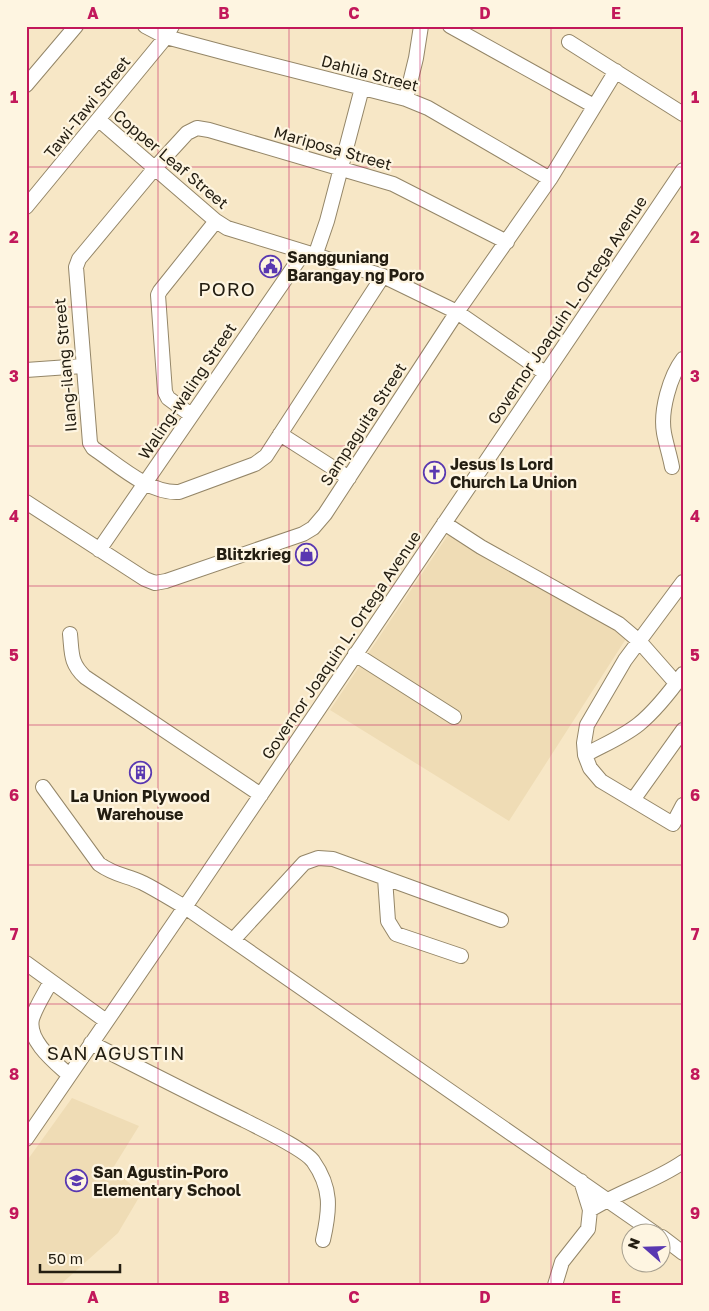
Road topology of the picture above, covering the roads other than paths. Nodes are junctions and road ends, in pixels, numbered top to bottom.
1 (76, 26) edge
2 (145, 26) edge
3 (421, 26) edge
4 (450, 26) edge
5 (169, 31) edge
6 (568, 42) dead end
7 (616, 71) junction
8 (26, 85) edge
9 (362, 88) junction
10 (406, 99) junction
11 (594, 106) junction
12 (683, 114) edge
13 (99, 120) junction
14 (341, 168) junction
15 (154, 169) junction
16 (683, 170) edge
17 (550, 179) junction
18 (26, 207) edge
19 (216, 221) junction
20 (507, 242) junction
21 (310, 254) junction
22 (382, 276) junction
23 (457, 312) junction
24 (683, 359) edge
25 (83, 366) junction
26 (26, 370) edge
27 (546, 373) junction
28 (191, 415) junction
29 (280, 434) junction
30 (672, 467) dead end
31 (349, 478) junction
32 (146, 484) junction
33 (26, 502) edge
34 (444, 524) junction
35 (99, 550) junction
36 (683, 582) edge
37 (70, 634) dead end
38 (639, 641) junction
39 (355, 654) junction
40 (680, 679) edge
41 (454, 718) dead end
42 (683, 730) edge
43 (585, 755) junction
44 (43, 787) dead end
45 (261, 795) junction
46 (632, 800) junction
47 (683, 805) edge
48 (678, 828) edge
49 (385, 878) junction
50 (185, 907) junction
51 (501, 920) dead end
52 (233, 940) junction
53 (461, 956) dead end
54 (26, 962) edge
55 (51, 980) junction
56 (106, 1021) junction
57 (91, 1044) junction
58 (69, 1075) junction
59 (26, 1139) edge
60 (683, 1162) edge
61 (581, 1181) junction
62 (607, 1199) junction
63 (590, 1210) junction
64 (642, 1224) edge
65 (323, 1240) dead end
66 (672, 1244) edge
67 (683, 1252) edge
68 (555, 1285) edge

1 - 8 street
2 - 5 street, Dahlia Street
3 - 10 street
4 - 11 street
5 - 9 street, Dahlia Street
5 - 13 street, Tawi-Tawi Street
6 - 7 street
7 - 11 street, Sampaguita Street
7 - 12 street
9 - 10 street, Dahlia Street
9 - 14 street, Waling-waling Street
10 - 17 street, Dahlia Street
11 - 17 street, Sampaguita Street
13 - 15 street, Copper Leaf Street
13 - 18 street, Tawi-Tawi Street
14 - 15 street, Mariposa Street
14 - 20 street, Mariposa Street
14 - 21 street, Waling-waling Street
15 - 19 street, Copper Leaf Street
15 - 25 street, Ilang-ilang Street
16 - 27 street, Governor Joaquin L. Ortega Avenue
17 - 20 street, Sampaguita Street
19 - 21 street, Copper Leaf Street
19 - 28 street
20 - 23 street, Sampaguita Street
21 - 22 street, Copper Leaf Street
21 - 28 street, Waling-waling Street
22 - 23 street, Copper Leaf Street
22 - 29 street, Ilang-ilang Street
23 - 27 street, Copper Leaf Street
23 - 31 street, Sampaguita Street
24 - 30 street
25 - 26 street
25 - 32 street, Ilang-ilang Street
27 - 34 street, Governor Joaquin L. Ortega Avenue
28 - 32 street, Waling-waling Street
29 - 31 street
29 - 32 street, Ilang-ilang Street
31 - 35 street, Sampaguita Street
32 - 35 street, Waling-waling Street
33 - 35 street, Sampaguita Street
34 - 38 street
34 - 39 street, Governor Joaquin L. Ortega Avenue
36 - 38 street
37 - 45 street
38 - 40 street
38 - 43 street
39 - 41 street
39 - 45 street, Governor Joaquin L. Ortega Avenue
40 - 43 street
42 - 46 street
43 - 46 street
44 - 50 street
45 - 50 street, Governor Joaquin L. Ortega Avenue
46 - 48 street
47 - 48 street
49 - 51 street
49 - 52 street
49 - 53 street
50 - 52 street
50 - 56 street, Governor Joaquin L. Ortega Avenue
52 - 61 street
54 - 55 street
55 - 56 street
55 - 58 street
56 - 57 street, Governor Joaquin L. Ortega Avenue
57 - 58 street, Governor Joaquin L. Ortega Avenue
57 - 65 street
58 - 59 street, Governor Joaquin L. Ortega Avenue
60 - 62 street
61 - 62 street
61 - 63 street
62 - 63 street
62 - 64 street
63 - 68 street
66 - 67 street

